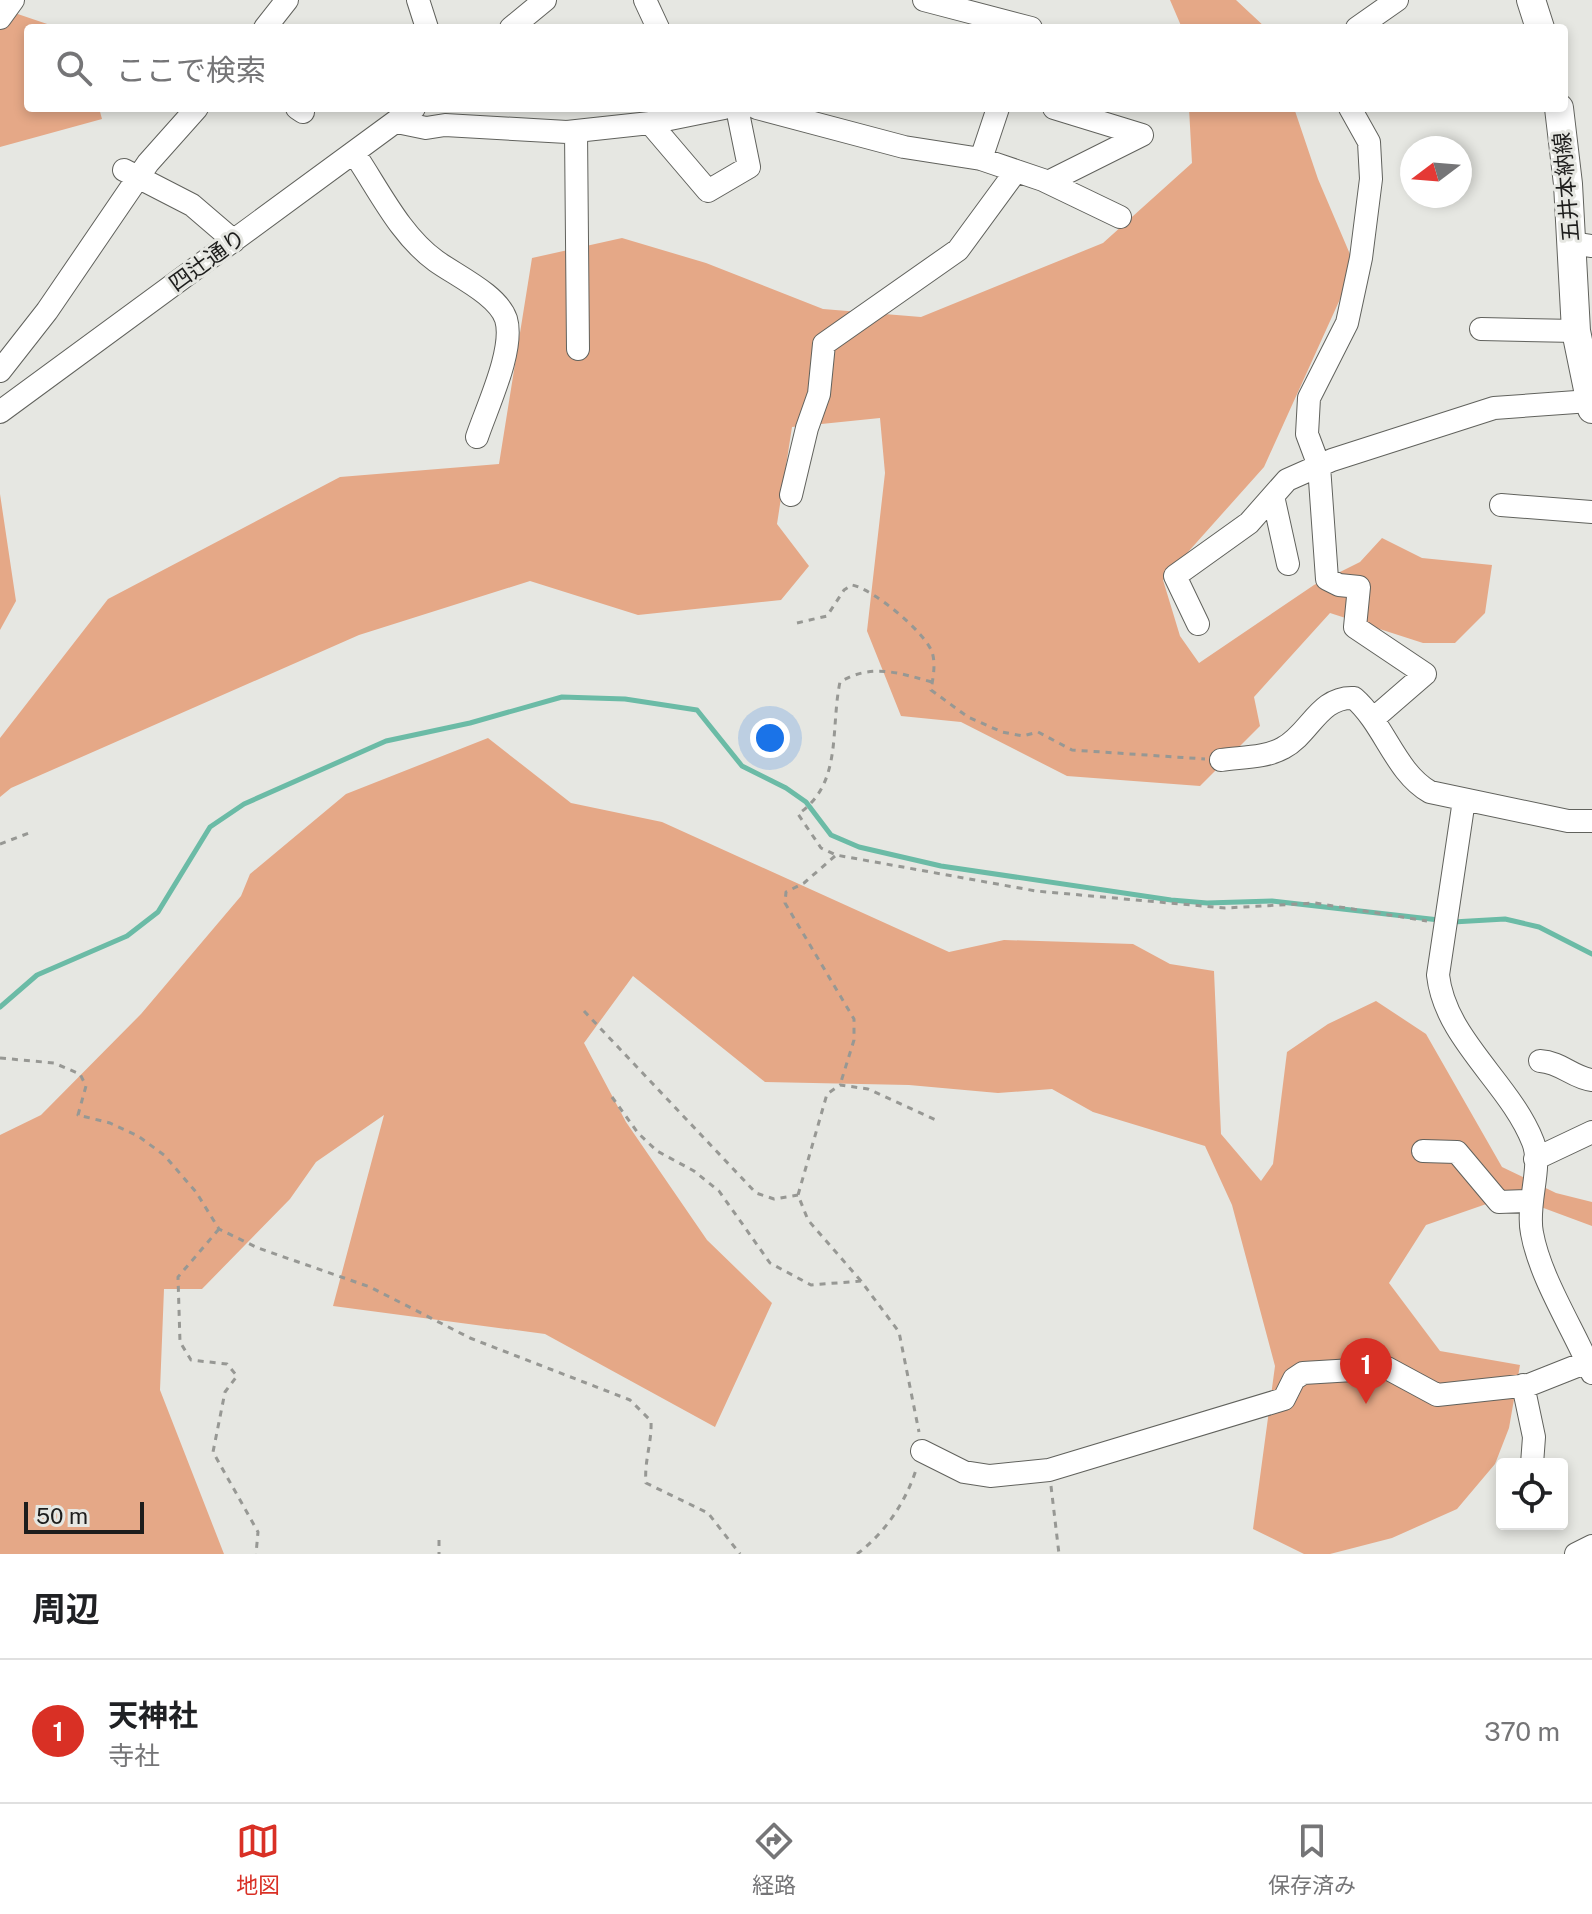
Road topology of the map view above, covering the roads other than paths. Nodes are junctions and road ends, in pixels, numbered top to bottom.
1 (13, 0) edge
2 (287, 0) edge
3 (418, 0) edge
4 (545, 0) edge
5 (645, 0) edge
6 (924, 0) edge
7 (1397, 0) edge
8 (1531, 0) edge
9 (0, 18) edge
10 (268, 24) edge
11 (426, 24) edge
12 (516, 24) edge
13 (656, 24) edge
14 (1016, 24) edge
15 (1363, 24) edge
16 (1539, 24) edge
17 (193, 112) edge
18 (704, 112) edge
19 (738, 112) edge
20 (772, 112) edge
21 (997, 112) edge
22 (1067, 112) edge
23 (1352, 112) edge
24 (1560, 112) edge
25 (406, 115) edge
26 (650, 123) junction
27 (576, 131) junction
28 (354, 153) junction
29 (981, 159) junction
30 (1016, 171) junction
31 (132, 173) junction
32 (1048, 182) junction
33 (1120, 217) dead end
34 (234, 241) junction
35 (1582, 245) edge
36 (1481, 329) dead end
37 (1576, 331) junction
38 (578, 349) dead end
39 (0, 371) edge
40 (1591, 405) edge
41 (1, 410) edge
42 (477, 437) dead end
43 (1319, 466) junction
44 (791, 495) dead end
45 (1273, 496) junction
46 (1501, 505) dead end
47 (1592, 512) edge
48 (1288, 564) dead end
49 (1198, 624) dead end
50 (1373, 719) junction
51 (1221, 760) road end
52 (1464, 800) junction
53 (1592, 821) edge
54 (1540, 1061) dead end
55 (1592, 1080) edge
56 (1592, 1132) edge
57 (1423, 1151) dead end
58 (1535, 1159) junction
59 (1529, 1201) junction
60 (1589, 1360) edge
61 (1523, 1385) junction
62 (922, 1451) road end
63 (1532, 1458) edge
64 (1592, 1546) edge
65 (1576, 1554) edge

1 - 9 street
2 - 10 street
3 - 11 street
4 - 12 street
5 - 13 street
6 - 14 street
7 - 15 street
8 - 16 main road
17 - 31 street
18 - 26 street
19 - 26 street
20 - 29 street
21 - 29 street
22 - 32 street
23 - 43 street
24 - 35 main road, 五井本納線
25 - 27 street
25 - 28 street, 四辻通り
26 - 27 street
27 - 38 street
28 - 34 street, 四辻通り
28 - 42 street
29 - 30 street
30 - 32 street
30 - 44 street
31 - 34 street
31 - 39 street
32 - 33 street
34 - 41 street, 四辻通り
35 - 37 main road, 五井本納線
36 - 37 street
37 - 40 main road, 五井本納線
40 - 43 street
43 - 45 street
43 - 50 street
45 - 48 street
45 - 49 street
46 - 47 street
50 - 51 street
50 - 52 street
52 - 53 street
52 - 58 street
54 - 55 street
56 - 58 street
57 - 59 street
58 - 59 street
59 - 60 street
60 - 61 street
61 - 62 street
61 - 63 street
64 - 65 street

